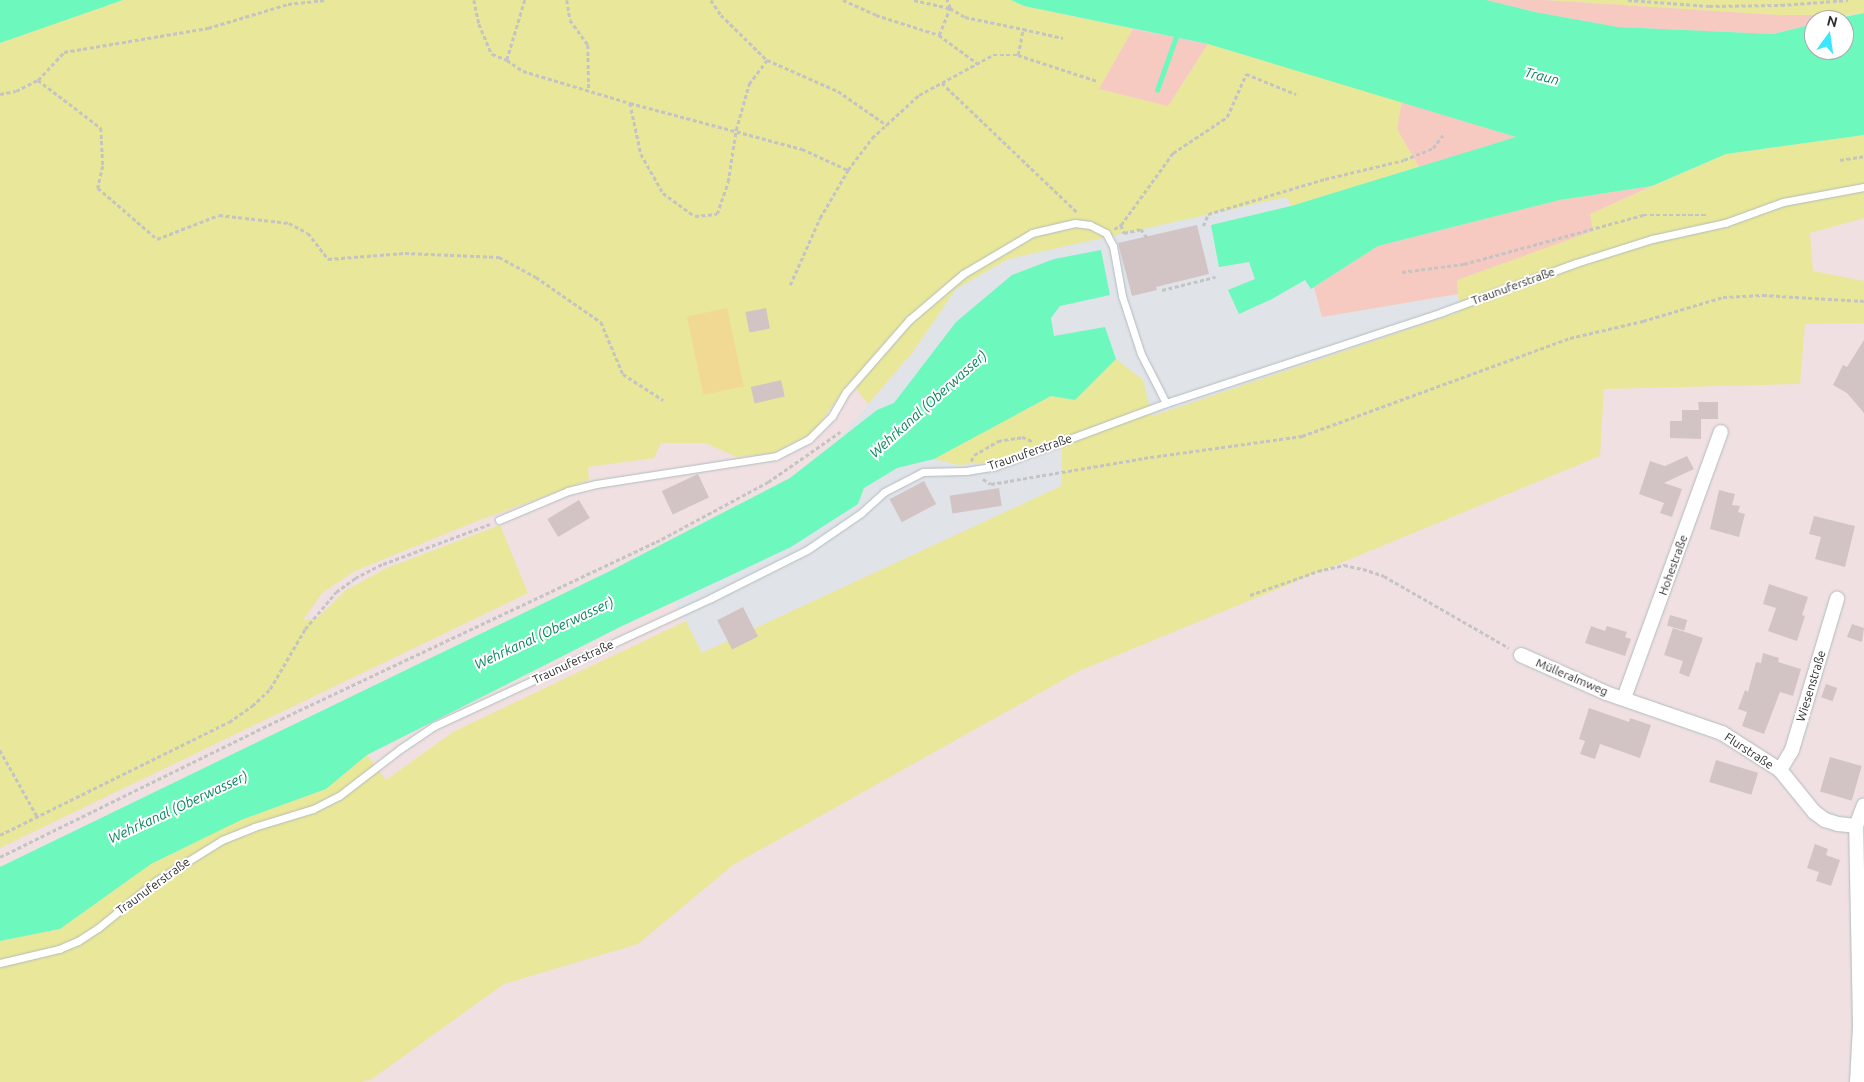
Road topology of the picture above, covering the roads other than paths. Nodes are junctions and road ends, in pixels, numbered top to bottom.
1 (1864, 187) edge
2 (1166, 403) junction
3 (1721, 432) dead end
4 (499, 520) road end
5 (1837, 599) dead end
6 (1521, 655) road end
7 (1624, 698) junction
8 (1780, 770) junction
9 (1864, 806) edge
10 (1856, 826) junction
11 (0, 963) edge
12 (1858, 1082) edge

1 - 2 lane, Traunuferstraße
2 - 4 lane
2 - 11 lane, Traunuferstraße
3 - 7 street, Hohestraße
5 - 8 street, Wiesenstraße
6 - 7 street, Mülleralmweg
7 - 8 street, Flurstraße
8 - 10 street, Flurstraße
9 - 10 street
10 - 12 street

